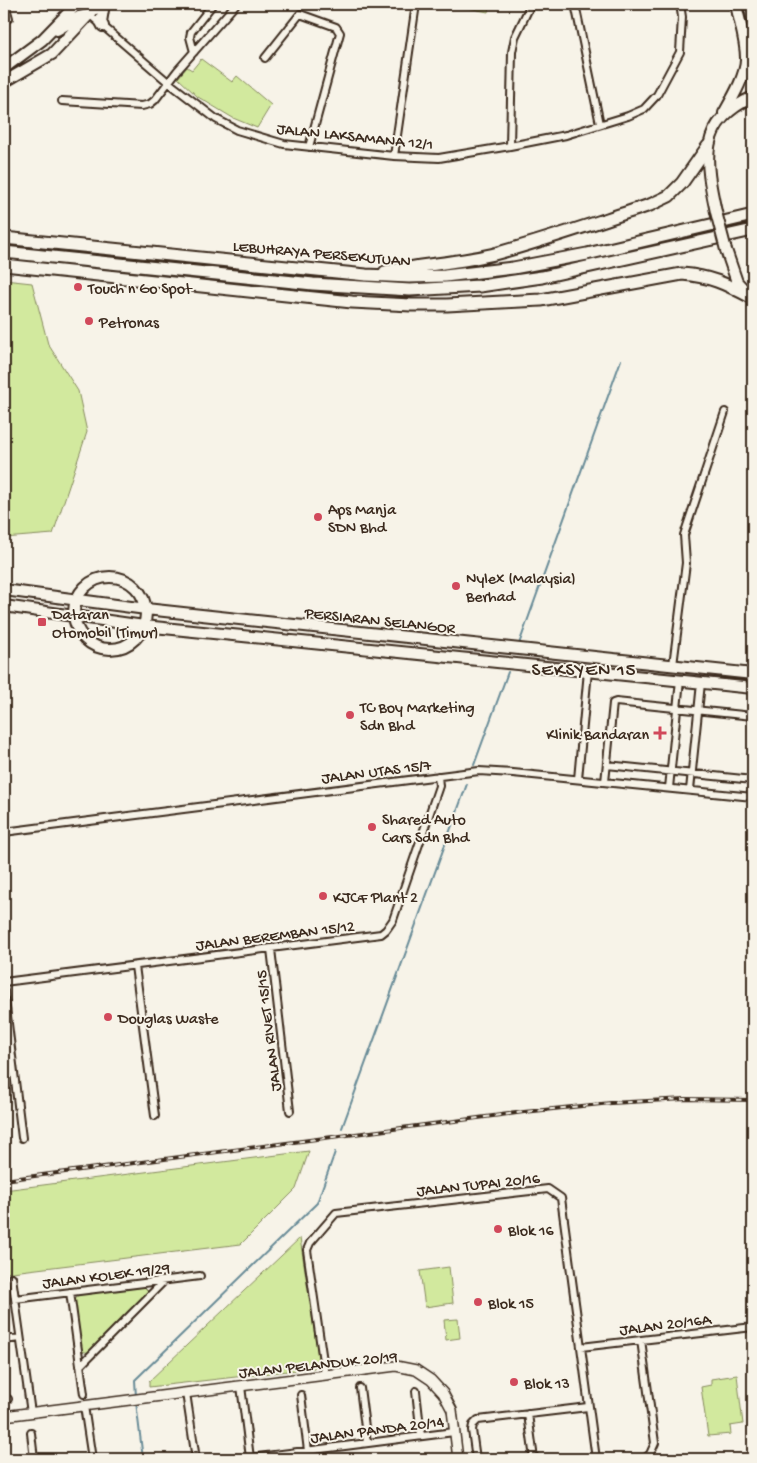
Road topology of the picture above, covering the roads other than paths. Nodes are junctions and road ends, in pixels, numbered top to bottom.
1 (5, 4) edge
2 (77, 4) edge
3 (99, 4) edge
4 (104, 4) edge
5 (213, 4) edge
6 (236, 4) edge
7 (416, 4) edge
8 (531, 4) edge
9 (575, 4) edge
10 (680, 4) edge
11 (736, 4) edge
12 (749, 4) edge
13 (94, 16) edge
14 (9, 18) dead end
15 (753, 21) edge
16 (45, 37) junction
17 (194, 52) junction
18 (265, 58) dead end
19 (4, 68) edge
20 (4, 82) edge
21 (168, 82) junction
22 (753, 97) edge
23 (62, 101) dead end
24 (720, 120) junction
25 (600, 124) junction
26 (510, 146) junction
27 (708, 146) junction
28 (309, 147) junction
29 (394, 156) junction
30 (753, 216) edge
31 (753, 230) edge
32 (4, 238) edge
33 (4, 252) edge
34 (4, 265) edge
35 (366, 275) junction
36 (410, 290) junction
37 (752, 298) edge
38 (352, 302) junction
39 (725, 412) dead end
40 (4, 590) edge
41 (76, 600) junction
42 (4, 606) edge
43 (146, 609) junction
44 (74, 617) junction
45 (144, 626) junction
46 (673, 665) junction
47 (588, 671) junction
48 (753, 674) edge
49 (680, 680) junction
50 (701, 683) junction
51 (753, 688) edge
52 (677, 708) junction
53 (698, 710) junction
54 (753, 716) edge
55 (607, 765) junction
56 (671, 771) junction
57 (692, 773) junction
58 (438, 776) junction
59 (578, 780) junction
60 (753, 780) edge
61 (605, 782) junction
62 (669, 788) junction
63 (690, 790) junction
64 (753, 797) edge
65 (4, 832) edge
66 (271, 948) junction
67 (135, 966) junction
68 (4, 982) edge
69 (4, 991) edge
70 (290, 1111) dead end
71 (155, 1116) dead end
72 (22, 1138) dead end
73 (200, 1276) dead end
74 (12, 1278) dead end
75 (164, 1280) junction
76 (70, 1292) junction
77 (15, 1299) junction
78 (753, 1327) edge
79 (20, 1338) junction
80 (4, 1340) edge
81 (641, 1340) junction
82 (581, 1347) junction
83 (80, 1366) junction
84 (325, 1375) junction
85 (241, 1386) junction
86 (360, 1388) dead end
87 (416, 1391) dead end
88 (186, 1393) junction
89 (84, 1394) dead end
90 (301, 1395) dead end
91 (84, 1406) junction
92 (588, 1406) junction
93 (30, 1413) junction
94 (528, 1414) junction
95 (4, 1416) edge
96 (454, 1432) junction
97 (31, 1433) dead end
98 (421, 1436) junction
99 (366, 1443) junction
100 (308, 1451) junction
101 (34, 1459) edge
102 (92, 1459) edge
103 (196, 1459) edge
104 (246, 1459) edge
105 (458, 1459) edge
106 (476, 1459) edge
107 (534, 1459) edge
108 (596, 1459) edge
109 (644, 1459) edge

1 - 14 street
2 - 16 main road
3 - 13 main road
4 - 13 main road
5 - 17 street
6 - 17 street
7 - 29 street
8 - 26 street
9 - 25 street
10 - 25 street, JALAN LAKSAMANA 12/1
11 - 24 main road
12 - 15 main road
13 - 16 main road
13 - 20 main road
13 - 21 street, JALAN LAKSAMANA 12/1
16 - 19 main road
17 - 21 street
18 - 28 street
21 - 23 street
21 - 28 street, JALAN LAKSAMANA 12/1
22 - 24 main road
24 - 27 main road
25 - 26 street, JALAN LAKSAMANA 12/1
26 - 29 street, JALAN LAKSAMANA 12/1
27 - 35 highway
27 - 37 main road, bridge
28 - 29 street, JALAN LAKSAMANA 12/1
30 - 35 highway, LEBUHRAYA PERSEKUTUAN
31 - 36 highway, LEBUHRAYA PERSEKUTUAN
32 - 35 highway, LEBUHRAYA PERSEKUTUAN
33 - 36 highway, LEBUHRAYA PERSEKUTUAN
34 - 38 highway
36 - 38 highway
37 - 38 highway
39 - 46 street
40 - 41 main road, PERSIARAN SELANGOR
41 - 43 main road, PERSIARAN SELANGOR
41 - 43 main road
41 - 44 main road
42 - 44 main road, PERSIARAN SELANGOR
43 - 45 main road
43 - 46 main road, PERSIARAN SELANGOR
44 - 45 main road, PERSIARAN SELANGOR
44 - 45 main road
45 - 47 main road, PERSIARAN SELANGOR
46 - 48 main road, PERSIARAN SELANGOR
47 - 49 main road, PERSIARAN SELANGOR
47 - 59 street
49 - 50 main road, PERSIARAN SELANGOR
49 - 52 street
50 - 51 main road, PERSIARAN SELANGOR
50 - 53 street
52 - 53 street
52 - 55 street
52 - 56 street
53 - 54 street
53 - 57 street
55 - 56 street
55 - 61 street
56 - 57 street
56 - 62 street
57 - 60 street
57 - 63 street
58 - 59 street, JALAN UTAS 15/7
58 - 65 street, JALAN UTAS 15/7
58 - 66 street, JALAN BEREMBAN 15/12
59 - 61 street, JALAN UTAS 15/7
61 - 62 street, JALAN UTAS 15/7
62 - 63 street, JALAN UTAS 15/7
63 - 64 street, JALAN UTAS 15/7
66 - 67 street, JALAN BEREMBAN 15/12
66 - 70 street, JALAN RIVET 15/15
67 - 68 street, JALAN BEREMBAN 15/12
67 - 71 street
69 - 72 street
73 - 75 street, JALAN KOLEK 19/29
74 - 77 street
75 - 76 street, JALAN KOLEK 19/29
75 - 83 street
76 - 77 street, JALAN KOLEK 19/29
76 - 83 street
77 - 79 street
78 - 81 street, JALAN 20/16A
79 - 80 street
79 - 93 street
81 - 82 street, JALAN 20/16A
81 - 109 street
82 - 84 street, JALAN TUPAI 20/16
82 - 92 street, JALAN TUPAI 20/16
83 - 89 street
84 - 85 street, JALAN PELANDUK 20/19
84 - 96 street, JALAN PELANDUK 20/19
85 - 88 street, JALAN PELANDUK 20/19
85 - 104 street
86 - 99 street
87 - 98 street
88 - 91 street, JALAN PELANDUK 20/19
88 - 103 street
90 - 100 street
91 - 93 street, JALAN PELANDUK 20/19
91 - 102 street
92 - 94 street
92 - 108 street, JALAN TUPAI 20/16
93 - 95 street, JALAN PELANDUK 20/19
94 - 106 street
94 - 107 street
96 - 98 street, JALAN PANDA 20/14
96 - 105 street, JALAN PELANDUK 20/19
97 - 101 street
98 - 99 street, JALAN PANDA 20/14
99 - 100 street, JALAN PANDA 20/14
100 - 104 street, JALAN PANDA 20/14

